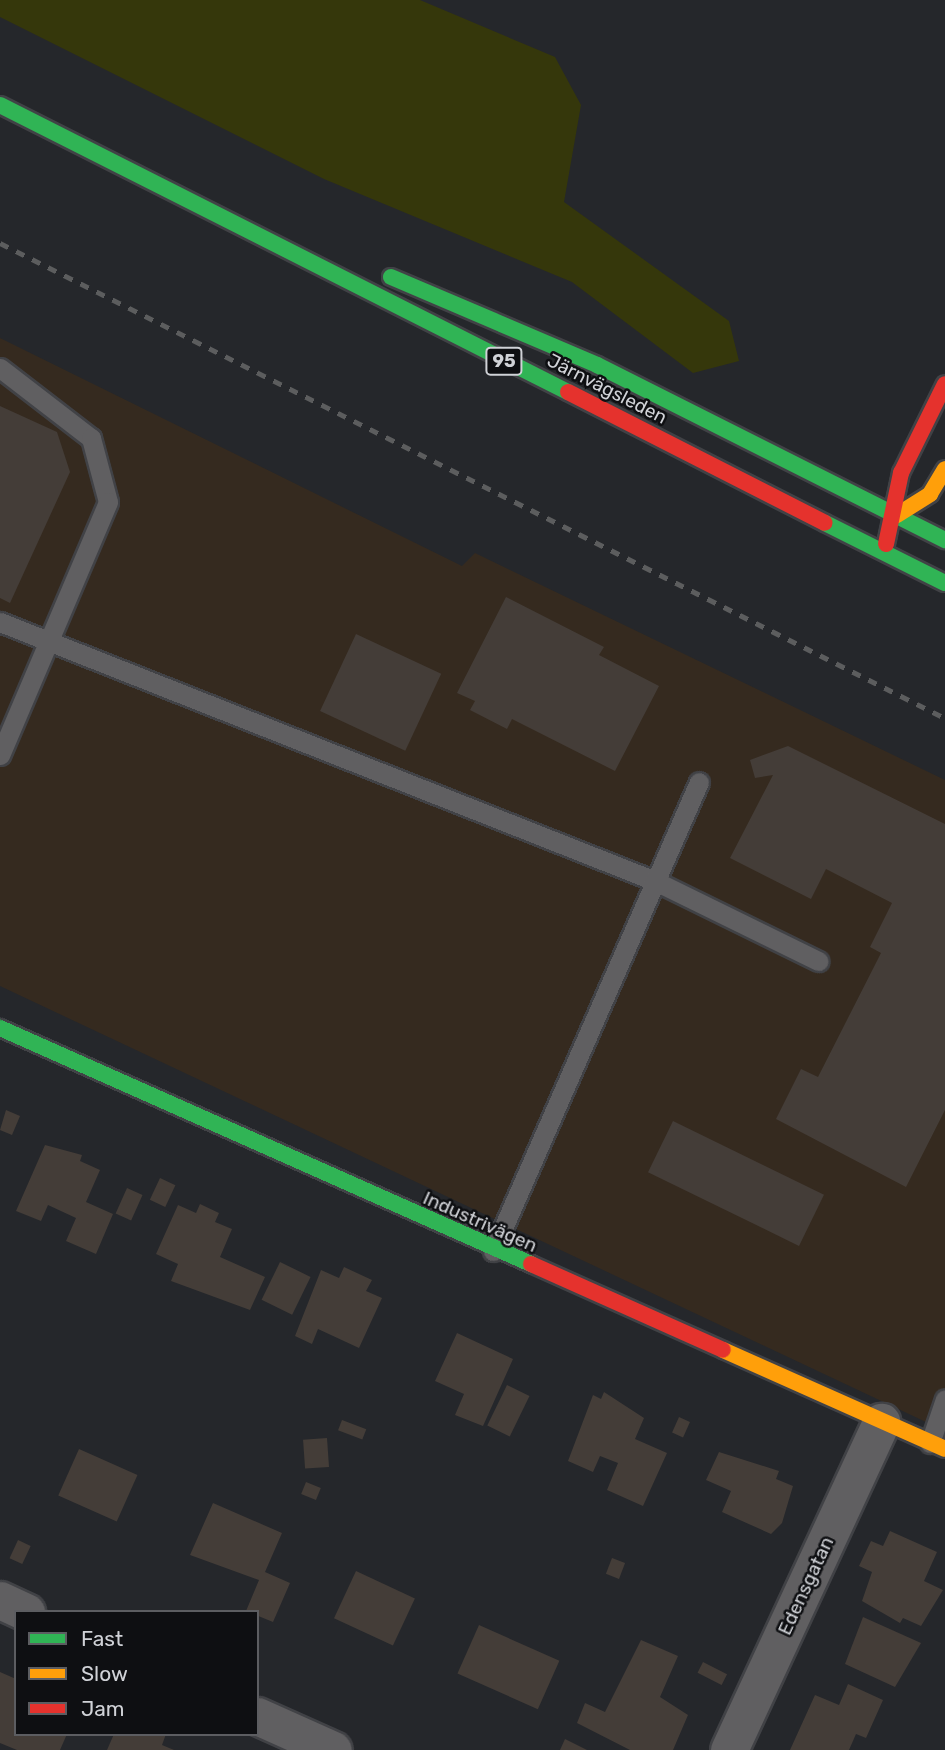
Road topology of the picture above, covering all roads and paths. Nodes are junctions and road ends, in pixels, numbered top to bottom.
1 (0, 105) edge
2 (64, 137) junction
3 (343, 257) dead end
4 (368, 267) dead end
5 (0, 368) edge
6 (945, 384) edge
7 (945, 469) edge
8 (897, 515) junction
9 (945, 540) edge
10 (884, 550) junction
11 (945, 583) edge
12 (0, 622) edge
13 (49, 643) junction
14 (0, 755) edge
15 (699, 782) dead end
16 (655, 881) junction
17 (818, 961) dead end
18 (0, 1028) edge
19 (493, 1251) junction
20 (945, 1399) edge
21 (881, 1422) junction
22 (937, 1446) edge
23 (0, 1600) edge
24 (22, 1610) edge
25 (259, 1717) edge
26 (333, 1750) edge
27 (729, 1750) edge

1 - 2 main road, Järnvägsleden / 95
2 - 3 main road, Järnvägsleden / 95
2 - 10 main road, Järnvägsleden / 95
4 - 8 main road, Järnvägsleden / 95
5 - 13 lane
6 - 8 main road
7 - 8 main road
8 - 9 main road, Järnvägsleden / 95
8 - 10 main road
10 - 11 main road, Järnvägsleden / 95
12 - 13 lane
13 - 14 lane
13 - 16 lane
15 - 16 lane
16 - 17 lane
16 - 19 lane
18 - 19 main road, Industrivägen
19 - 21 main road, Industrivägen
20 - 22 lane
21 - 22 main road, Industrivägen
21 - 27 street, Edensgatan
23 - 24 street
25 - 26 street

